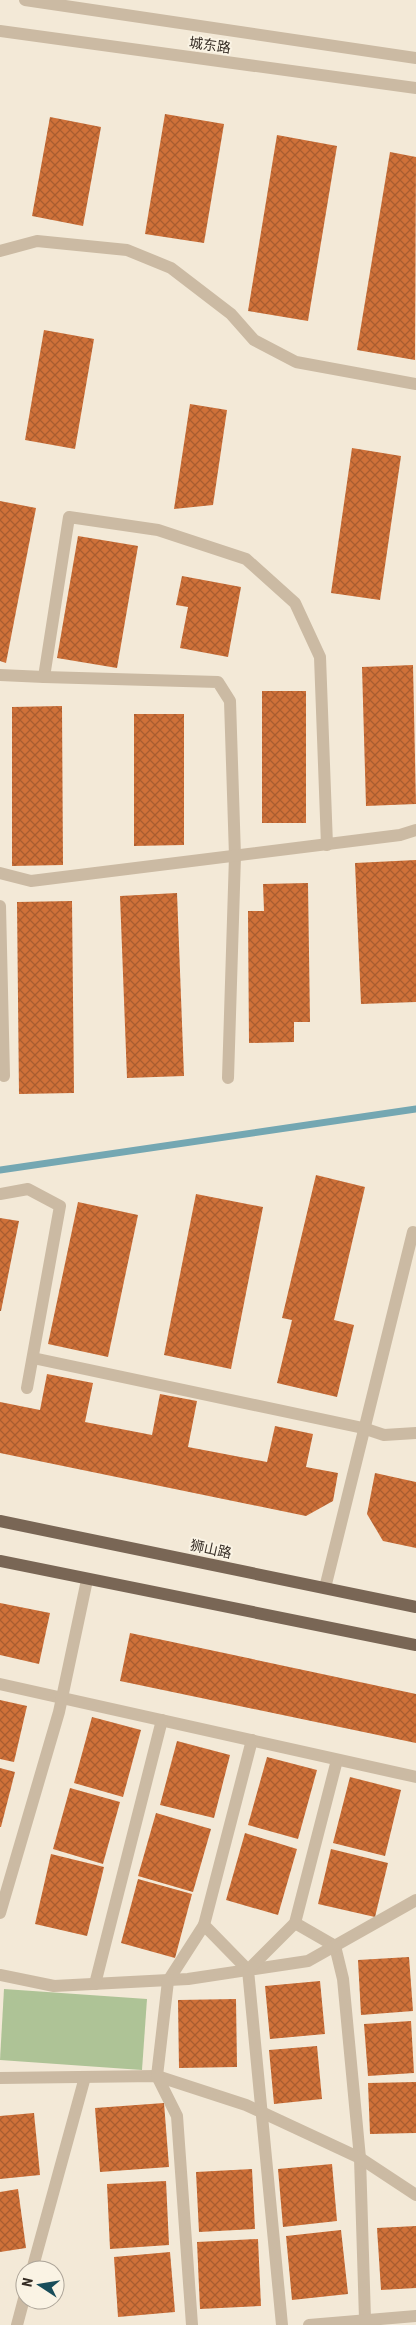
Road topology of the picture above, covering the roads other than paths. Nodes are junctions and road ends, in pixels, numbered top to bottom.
1 (26, 0) edge
2 (0, 31) edge
3 (416, 58) edge
4 (416, 88) edge
5 (0, 251) edge
6 (416, 384) edge
7 (0, 675) edge
8 (44, 676) junction
9 (416, 830) edge
10 (327, 845) junction
11 (235, 856) junction
12 (0, 874) edge
13 (0, 906) edge
14 (4, 1076) dead end
15 (228, 1078) dead end
16 (0, 1194) edge
17 (413, 1232) dead end
18 (33, 1358) junction
19 (26, 1388) dead end
20 (363, 1428) junction
21 (416, 1433) edge
22 (0, 1521) edge
23 (0, 1561) edge
24 (87, 1580) junction
25 (325, 1588) junction
26 (416, 1607) edge
27 (416, 1645) edge
28 (0, 1684) edge
29 (62, 1698) junction
30 (162, 1720) junction
31 (252, 1740) junction
32 (337, 1760) junction
33 (416, 1778) edge
34 (416, 1900) edge
35 (0, 1913) edge
36 (295, 1923) junction
37 (204, 1925) junction
38 (335, 1946) junction
39 (248, 1970) junction
40 (0, 1975) edge
41 (168, 1981) junction
42 (95, 1984) junction
43 (157, 2076) junction
44 (85, 2077) junction
45 (0, 2078) edge
46 (262, 2113) junction
47 (360, 2158) junction
48 (416, 2195) edge
49 (35, 2260) edge
50 (21, 2310) edge
51 (416, 2316) edge
52 (365, 2320) junction
53 (17, 2325) edge
54 (192, 2325) edge
55 (282, 2325) edge
56 (308, 2325) edge

1 - 3 street, 城东路
2 - 4 street, 城东路
5 - 6 street
7 - 8 street
8 - 10 street
8 - 11 street
9 - 10 street
10 - 11 street
11 - 12 street
11 - 15 street
13 - 14 street
16 - 18 street
17 - 20 street
18 - 19 street
18 - 20 street
20 - 21 street
20 - 25 street
22 - 25 main road, 狮山路
23 - 24 main road
24 - 27 main road
24 - 29 street
25 - 26 main road, 狮山路
28 - 29 street
29 - 30 street
29 - 35 street
30 - 31 street
30 - 42 street
31 - 32 street
31 - 37 street
32 - 33 street
32 - 36 street
34 - 38 street
36 - 38 street
36 - 39 street
37 - 39 street
37 - 41 street
38 - 39 street
38 - 47 street
39 - 41 street
39 - 46 street
40 - 42 street
41 - 42 street
41 - 43 street
43 - 44 street
43 - 46 street
43 - 54 street
44 - 45 street
44 - 49 street
46 - 47 street
46 - 55 street
47 - 48 street
47 - 52 street
50 - 53 street
51 - 52 street
52 - 56 street

